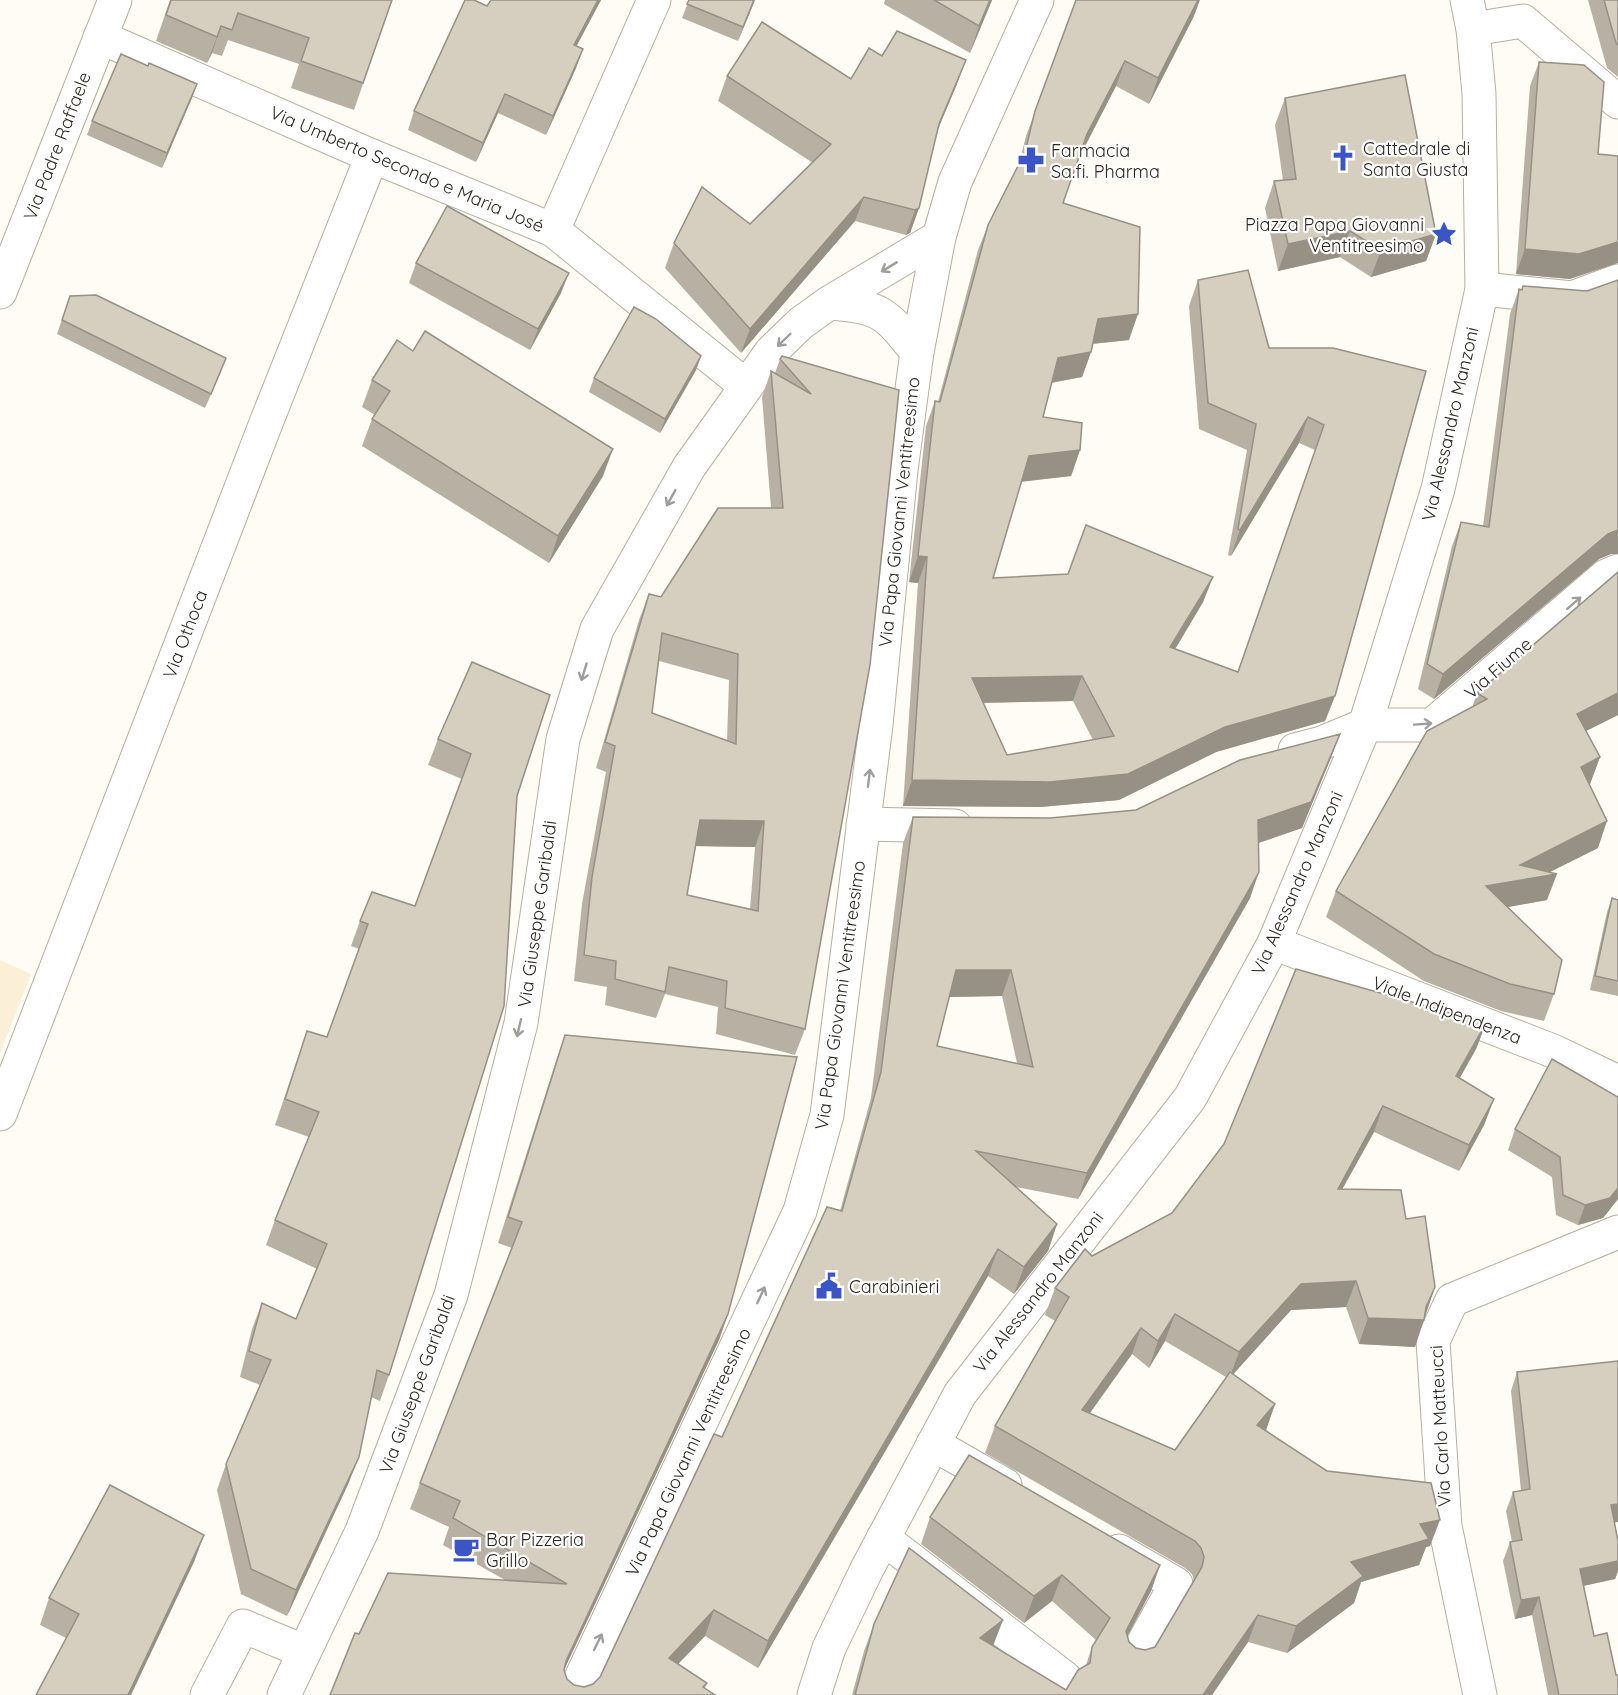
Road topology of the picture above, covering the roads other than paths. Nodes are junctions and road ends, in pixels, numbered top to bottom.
1 (115, 0) edge
2 (654, 0) edge
3 (1037, 0) edge
4 (1470, 14) edge
5 (100, 37) junction
6 (1618, 102) edge
7 (372, 156) junction
8 (553, 230) junction
9 (939, 237) junction
10 (1618, 281) edge
11 (1482, 289) junction
12 (0, 292) edge
13 (829, 303) junction
14 (917, 352) junction
15 (746, 386) junction
16 (1618, 571) edge
17 (1365, 725) junction
18 (1267, 757) edge
19 (863, 824) junction
20 (985, 826) edge
21 (1274, 943) junction
22 (1618, 1082) edge
23 (0, 1114) edge
24 (1618, 1232) edge
25 (933, 1444) junction
26 (1035, 1502) edge
27 (1095, 1537) edge
28 (884, 1538) junction
29 (303, 1650) junction
30 (1135, 1658) edge
31 (1065, 1678) dead end
32 (207, 1695) edge
33 (284, 1695) edge
34 (573, 1695) edge
35 (814, 1695) edge
36 (1480, 1695) edge

1 - 5 street, Via Padre Raffaele
2 - 8 street
3 - 9 street, Via Papa Giovanni Ventitreesimo
4 - 6 street
4 - 11 street, Via Alessandro Manzoni
5 - 7 street, Via Umberto Secondo e Maria José
5 - 12 street, Via Padre Raffaele
7 - 8 street, Via Umberto Secondo e Maria José
7 - 23 street, Via Othoca
8 - 15 street, Via Umberto Secondo e Maria José
9 -> 13 street, Via Giuseppe Garibaldi
9 - 14 street, Via Papa Giovanni Ventitreesimo
10 - 11 street
11 - 17 street, Via Alessandro Manzoni
13 - 14 street, Via Papa Giovanni Ventitreesimo
13 -> 15 street, Via Giuseppe Garibaldi
19 -> 14 street, Via Papa Giovanni Ventitreesimo
15 -> 29 street, Via Giuseppe Garibaldi
17 -> 16 street, Via Fiume
17 - 18 street
17 - 21 street, Via Alessandro Manzoni
19 - 20 street
34 -> 19 street, Via Papa Giovanni Ventitreesimo
21 - 22 street, Viale Indipendenza
21 - 25 street, Via Alessandro Manzoni
24 - 36 street, Via Carlo Matteucci
25 - 26 street
25 - 28 street, Via Alessandro Manzoni
27 - 30 street
28 - 31 street
28 - 35 street, Via Alessandro Manzoni
29 - 32 street
29 - 33 street, Via Giuseppe Garibaldi

